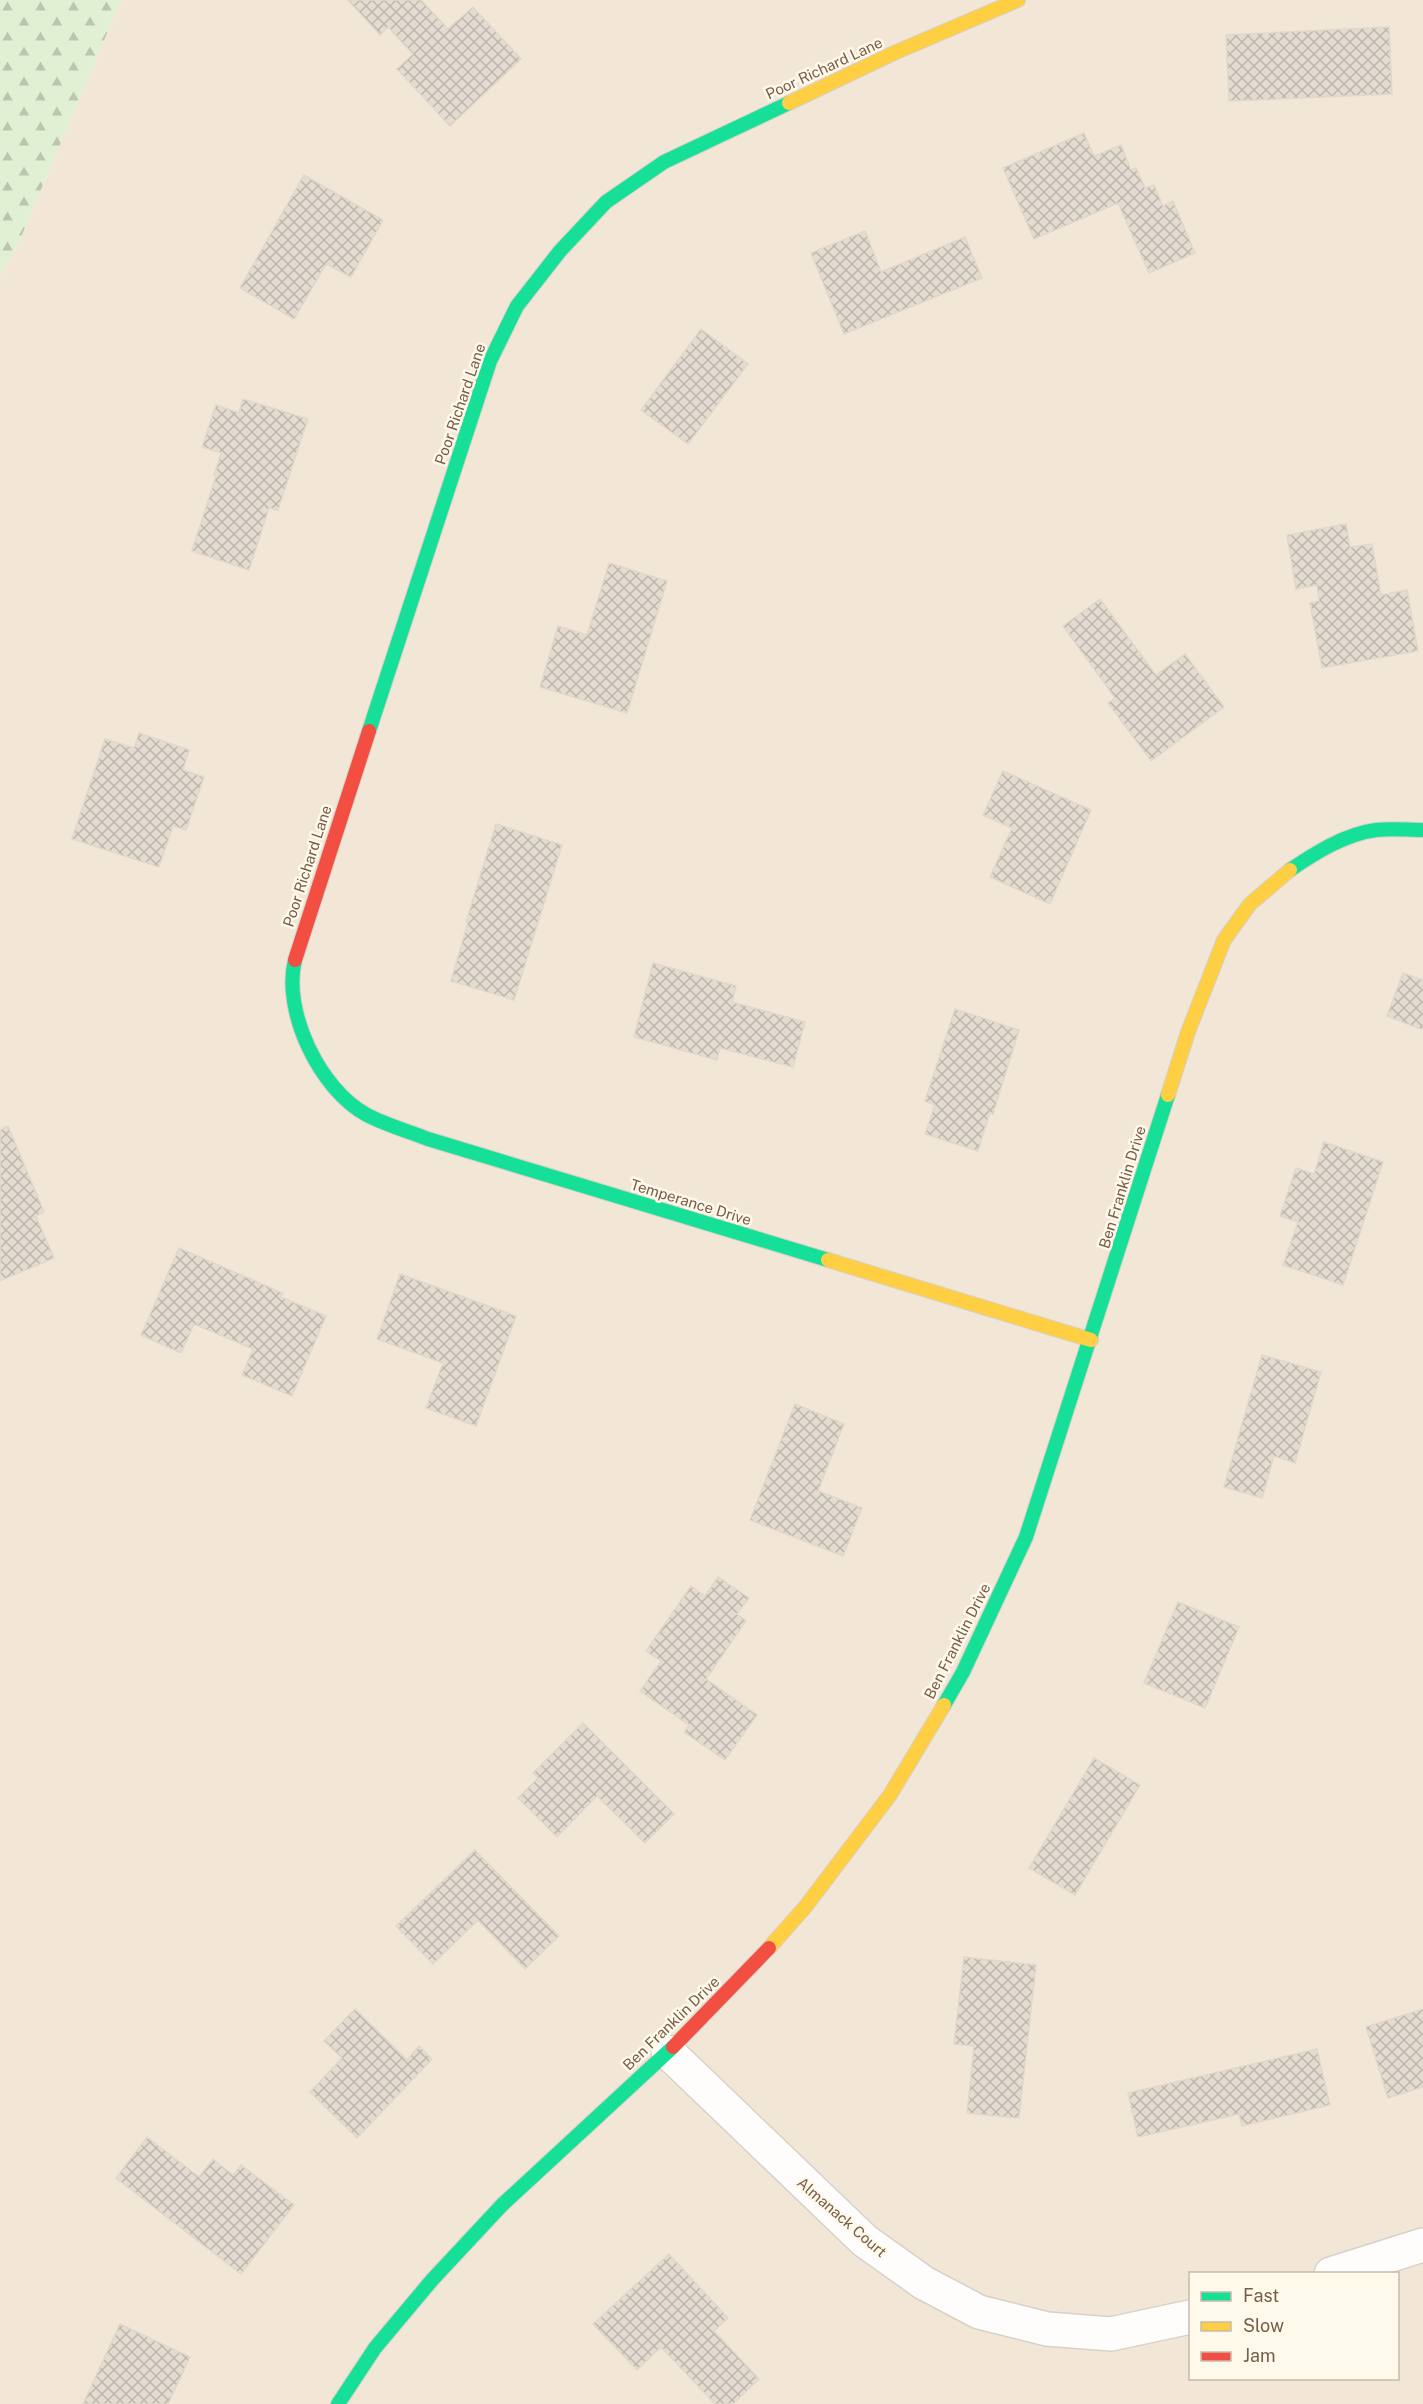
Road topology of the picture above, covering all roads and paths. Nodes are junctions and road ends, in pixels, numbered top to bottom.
1 (1018, 0) edge
2 (1423, 830) edge
3 (309, 1051) joint
4 (1091, 1340) junction
5 (668, 2052) junction
6 (1423, 2245) edge
7 (1337, 2272) edge
8 (1189, 2317) edge
9 (338, 2404) edge

1 - 3 street, Poor Richard Lane
2 - 4 street, Ben Franklin Drive
3 - 4 street, Temperance Drive
4 - 5 street, Ben Franklin Drive
5 - 8 street, Almanack Court
5 - 9 street, Ben Franklin Drive
6 - 7 street

